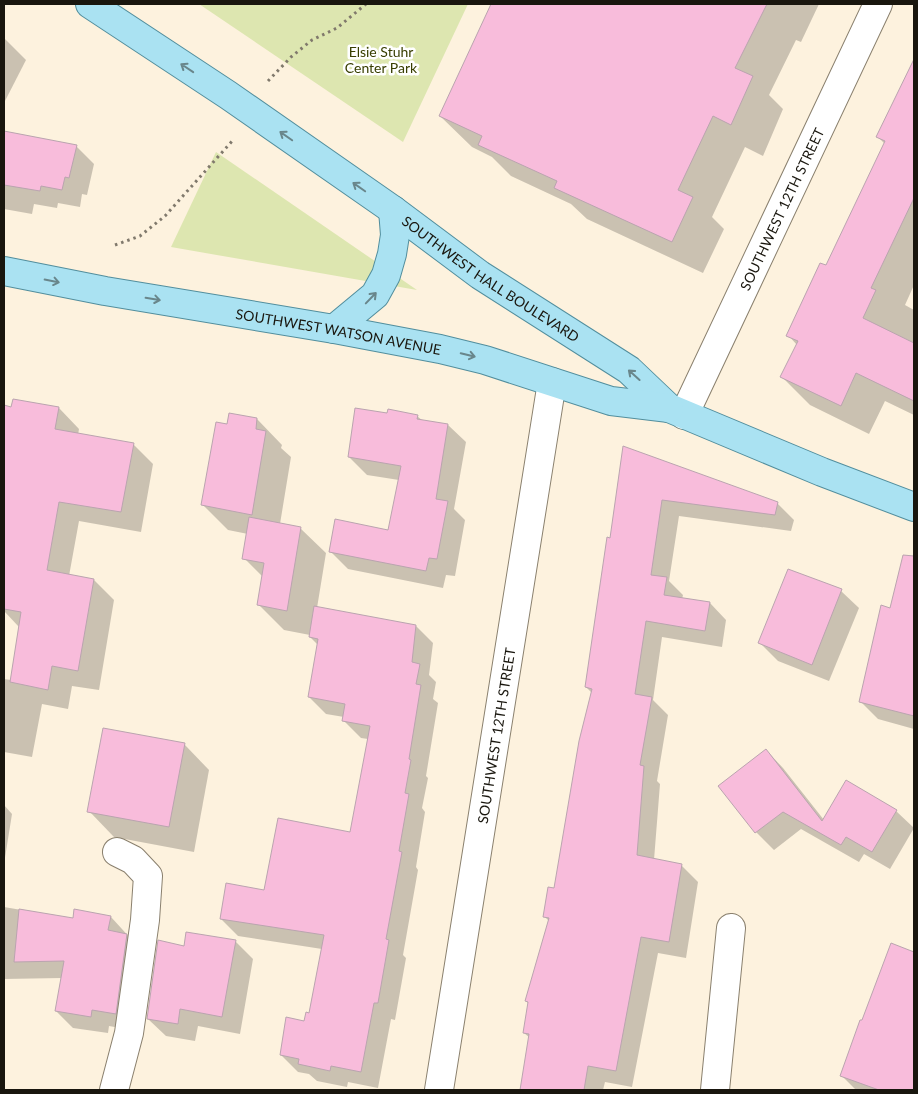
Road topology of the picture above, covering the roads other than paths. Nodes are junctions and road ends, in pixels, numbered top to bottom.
1 (90, 4) edge
2 (878, 4) edge
3 (393, 210) junction
4 (4, 271) edge
5 (334, 329) junction
6 (552, 382) junction
7 (677, 411) junction
8 (914, 507) edge
9 (117, 852) dead end
10 (731, 928) dead end
11 (114, 1090) edge
12 (439, 1090) edge
13 (715, 1090) edge

3 -> 1 main road, SOUTHWEST HALL BOULEVARD
2 - 7 street, SOUTHWEST 12TH STREET
5 -> 3 main road
7 -> 3 main road, SOUTHWEST HALL BOULEVARD
4 -> 5 main road, SOUTHWEST WATSON AVENUE
5 -> 6 main road, SOUTHWEST WATSON AVENUE
6 - 7 main road, SOUTHWEST WATSON AVENUE
6 - 12 street, SOUTHWEST 12TH STREET
7 - 8 main road, SOUTHWEST HALL BOULEVARD
9 - 11 street
10 - 13 street

